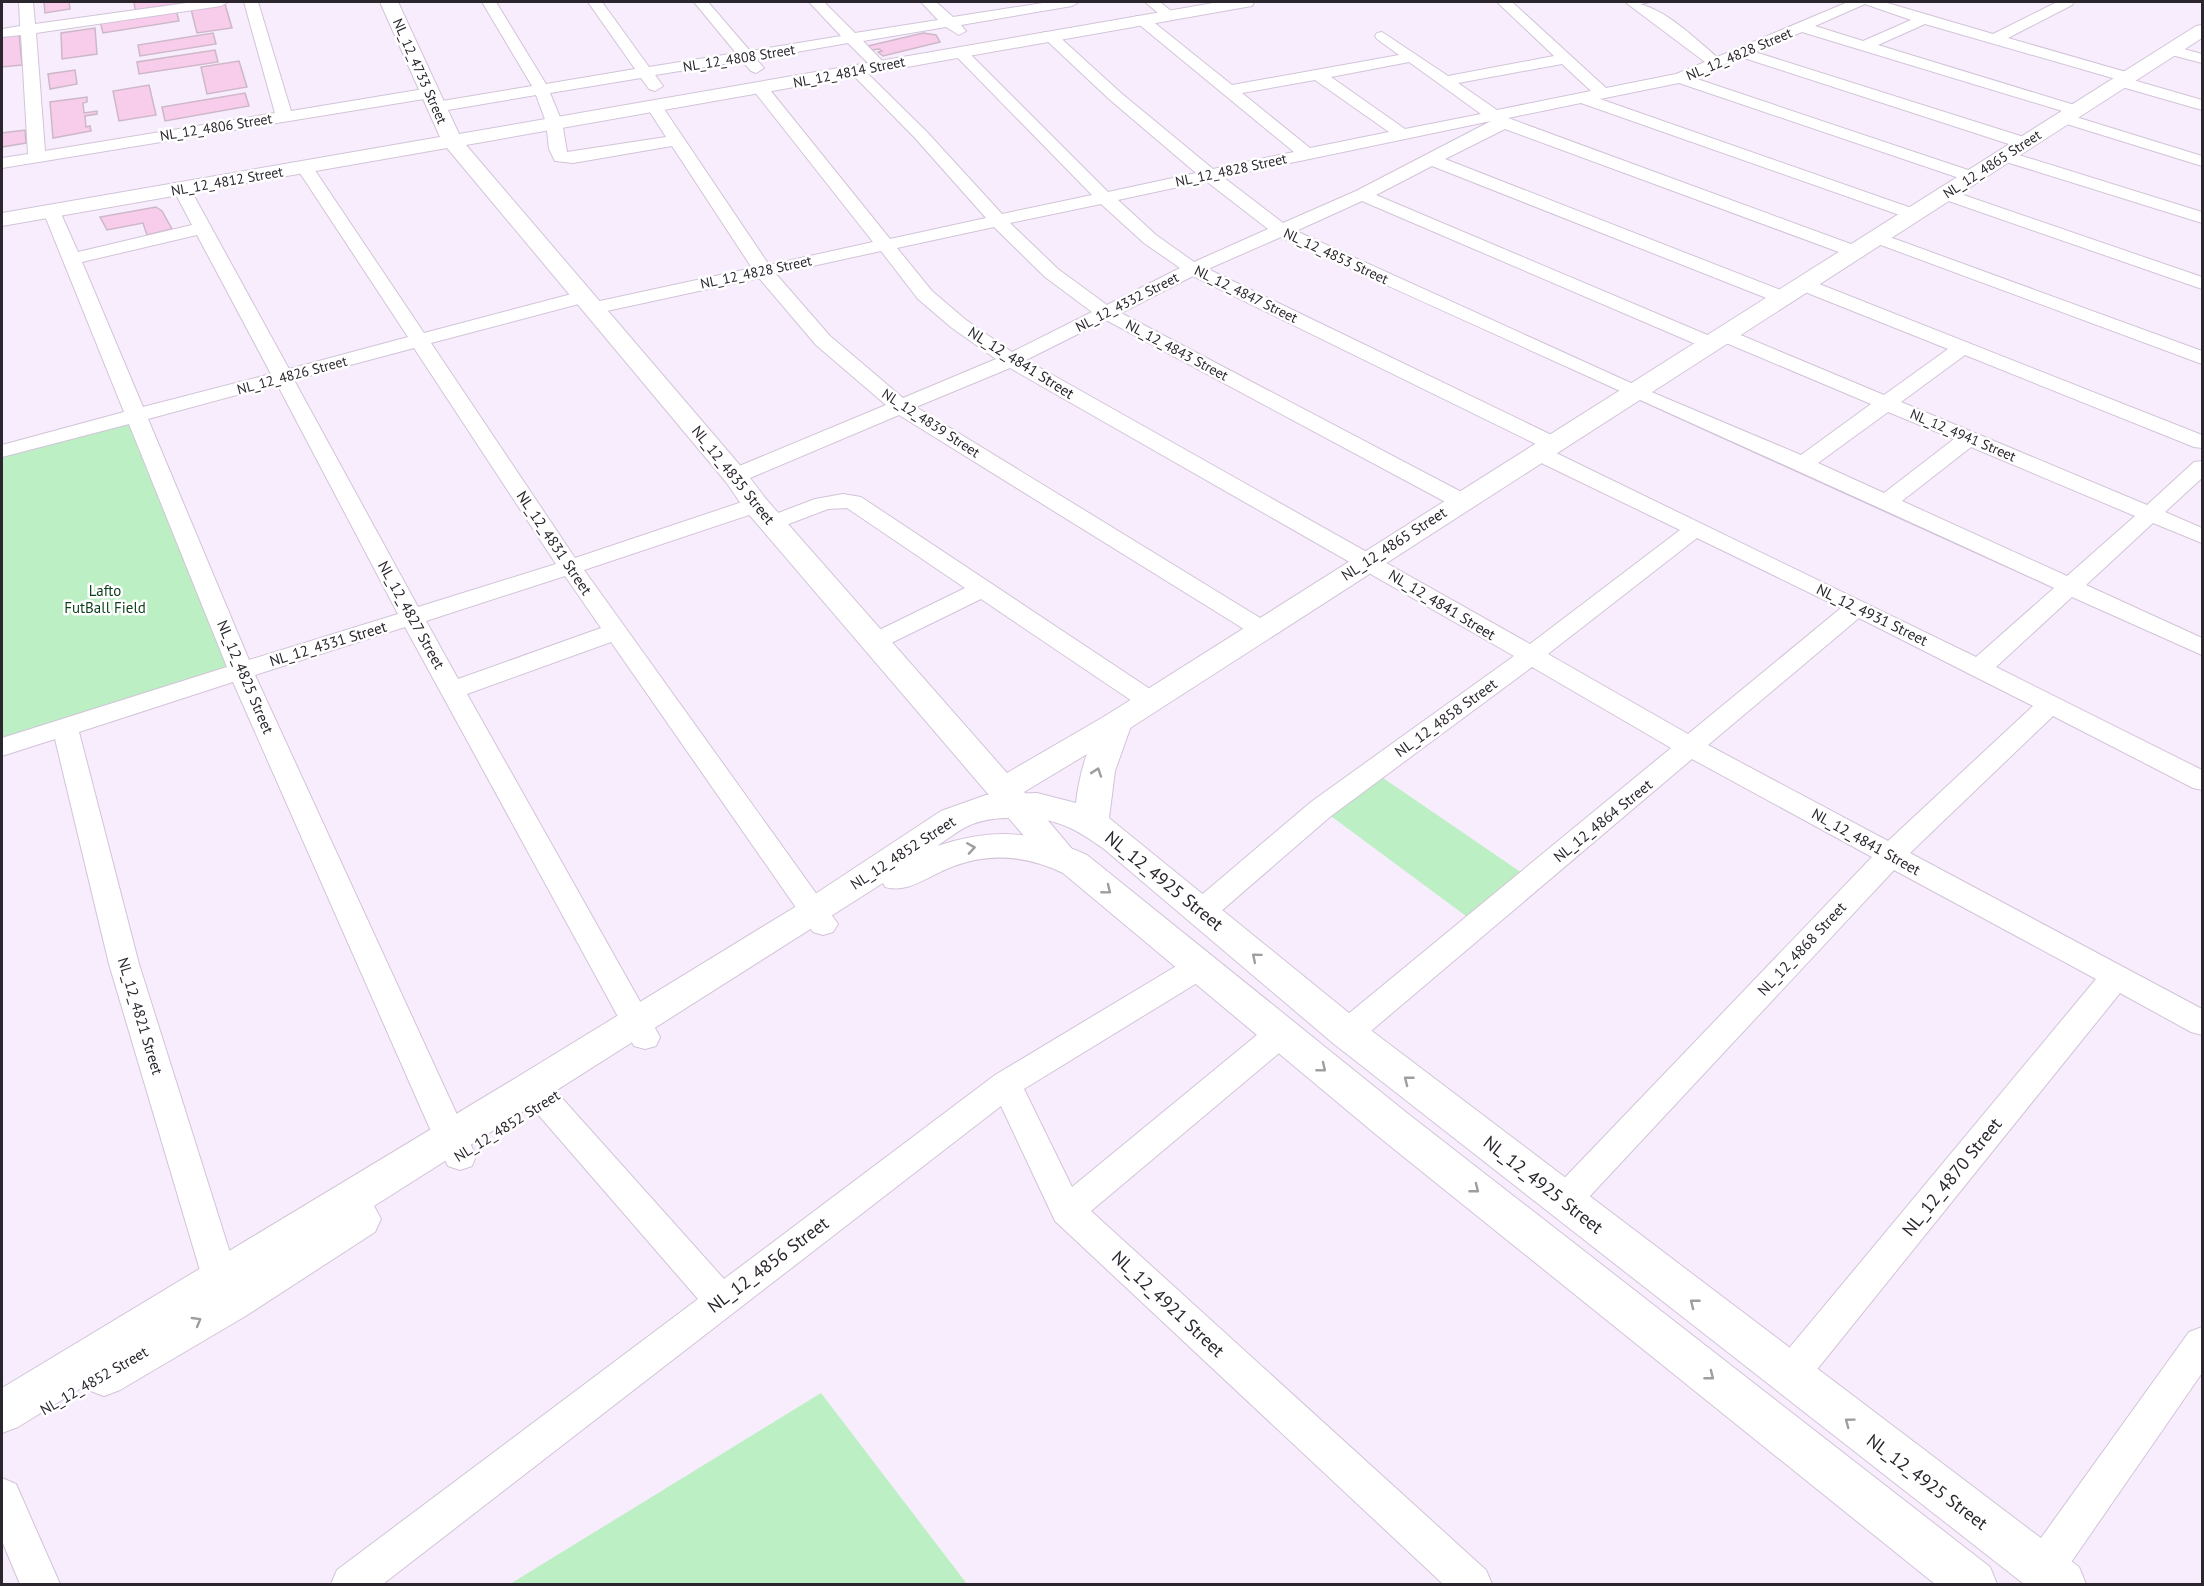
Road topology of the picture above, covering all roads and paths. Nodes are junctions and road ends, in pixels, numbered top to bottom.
1 (26, 2) edge
2 (221, 2) edge
3 (251, 2) edge
4 (389, 2) edge
5 (489, 2) edge
6 (595, 2) edge
7 (701, 2) edge
8 (816, 2) edge
9 (928, 2) edge
10 (1072, 2) edge
11 (1152, 2) edge
12 (1246, 2) edge
13 (1504, 2) edge
14 (1638, 2) edge
15 (1859, 2) edge
16 (1871, 2) edge
17 (2067, 2) edge
18 (1038, 4) edge
19 (1169, 15) junction
20 (1141, 19) junction
21 (1924, 19) junction
22 (949, 22) junction
23 (1803, 27) junction
24 (28, 29) junction
25 (2202, 30) edge
26 (1074, 31) junction
27 (2, 33) edge
28 (1049, 35) junction
29 (1382, 36) dead end
30 (853, 39) junction
31 (1995, 39) junction
32 (1864, 46) junction
33 (978, 48) junction
34 (959, 51) junction
35 (2173, 51) junction
36 (1743, 53) junction
37 (747, 57) junction
38 (1412, 57) junction
39 (2202, 58) edge
40 (1564, 59) junction
41 (1718, 64) junction
42 (879, 66) junction
43 (856, 70) junction
44 (645, 73) junction
45 (1317, 74) junction
46 (1680, 78) junction
47 (2125, 80) junction
48 (1445, 81) junction
49 (766, 87) junction
50 (541, 91) junction
51 (1227, 91) junction
52 (1604, 95) junction
53 (1585, 99) junction
54 (433, 100) junction
55 (661, 104) junction
56 (2202, 105) edge
57 (2069, 114) junction
58 (284, 116) junction
59 (1499, 120) junction
60 (555, 123) junction
61 (1403, 135) junction
62 (677, 140) junction
63 (452, 141) junction
64 (2024, 143) junction
65 (1306, 154) junction
66 (2006, 156) junction
67 (37, 157) junction
68 (1432, 160) junction
69 (2202, 161) edge
70 (2, 163) edge
71 (304, 167) junction
72 (1209, 175) junction
73 (1971, 177) junction
74 (182, 189) junction
75 (1946, 194) junction
76 (1362, 195) junction
77 (1104, 197) junction
78 (52, 211) junction
79 (1911, 214) junction
80 (2202, 218) edge
81 (2, 220) edge
82 (997, 220) junction
83 (203, 228) junction
84 (1280, 230) junction
85 (1876, 237) junction
86 (884, 246) junction
87 (1852, 251) junction
88 (71, 259) junction
89 (1193, 269) junction
90 (763, 270) junction
91 (2202, 283) edge
92 (1802, 284) junction
93 (1781, 297) junction
94 (588, 302) junction
95 (1105, 312) junction
96 (1718, 339) junction
97 (418, 341) junction
98 (1963, 347) junction
99 (2202, 358) edge
100 (1011, 360) junction
101 (283, 377) junction
102 (1635, 392) junction
103 (1886, 402) junction
104 (903, 408) junction
105 (135, 417) junction
106 (1969, 438) junction
107 (2202, 442) edge
108 (1546, 449) junction
109 (2, 451) edge
110 (1803, 464) junction
111 (2202, 468) edge
112 (735, 476) junction
113 (1461, 501) junction
114 (1886, 502) junction
115 (764, 514) junction
116 (2150, 514) junction
117 (1695, 530) junction
118 (2202, 536) edge
119 (1368, 561) junction
120 (570, 567) junction
121 (2069, 587) junction
122 (982, 589) junction
123 (1857, 607) junction
124 (412, 618) junction
125 (1261, 629) junction
126 (615, 632) junction
127 (876, 641) junction
128 (2202, 647) edge
129 (1529, 656) junction
130 (1979, 668) junction
131 (241, 671) junction
132 (452, 690) junction
133 (1150, 701) junction
134 (2049, 705) junction
135 (1116, 723) junction
136 (65, 726) junction
137 (2, 747) edge
138 (1692, 748) junction
139 (2202, 781) edge
140 (1012, 796) junction
141 (1092, 823) junction
142 (1060, 855) junction
143 (1890, 856) junction
144 (1202, 911) junction
145 (817, 918) junction
146 (1199, 967) junction
147 (2115, 977) junction
148 (2202, 1023) edge
149 (641, 1030) junction
150 (1347, 1033) junction
151 (1280, 1034) junction
152 (1006, 1084) junction
153 (539, 1095) junction
154 (1445, 1109) junction
155 (1414, 1140) junction
156 (455, 1147) junction
157 (1564, 1201) junction
158 (1067, 1211) junction
159 (224, 1291) junction
160 (721, 1300) junction
161 (2202, 1344) edge
162 (1789, 1376) junction
163 (2, 1412) edge
164 (2, 1435) edge
165 (2, 1497) edge
166 (2052, 1577) edge
167 (1961, 1581) edge
168 (40, 1584) edge
169 (351, 1584) edge
170 (1472, 1584) edge

1 - 24 street
2 - 24 street
3 - 58 street
4 - 54 street, NL_12_4733 Street
5 - 50 street
6 - 44 street, NL_12_4839 Street
7 - 37 street, NL_12_4841 Street
8 - 30 street
9 - 22 street
10 - 18 street, NL_12_4808 Street
11 - 19 street
12 - 19 street, NL_12_4814 Street
13 - 40 street
14 - 41 street
15 - 23 street, NL_12_4828 Street
16 - 21 street
17 - 31 street
18 - 22 street, NL_12_4808 Street
18 - 26 street
19 - 20 street, NL_12_4814 Street
20 - 26 street, NL_12_4814 Street
20 - 51 street
21 - 31 street
21 - 32 street
22 - 30 street, NL_12_4808 Street
22 - 33 street
23 - 32 street
23 - 36 street, NL_12_4828 Street
24 - 27 street
24 - 67 street
25 - 35 street, NL_12_4865 Street
26 - 28 street, NL_12_4814 Street
28 - 33 street, NL_12_4814 Street
28 - 72 street, NL_12_4853 Street
29 - 38 street
30 - 37 street, NL_12_4808 Street
30 - 42 street
31 - 47 street
32 - 57 street
33 - 34 street, NL_12_4814 Street
34 - 42 street, NL_12_4814 Street
34 - 77 street, NL_12_4847 Street
35 - 39 street
35 - 47 street, NL_12_4865 Street
36 - 41 street, NL_12_4828 Street
36 - 64 street
37 - 44 street, NL_12_4808 Street
37 - 49 street, NL_12_4841 Street
38 - 45 street
38 - 48 street
40 - 48 street
40 - 52 street
41 - 46 street, NL_12_4828 Street
42 - 43 street, NL_12_4814 Street
43 - 49 street, NL_12_4814 Street
43 - 82 street, NL_12_4843 Street
44 - 50 street, NL_12_4808 Street
44 - 55 street, NL_12_4839 Street
45 - 51 street
45 - 61 street
46 - 52 street, NL_12_4828 Street
46 - 73 street
47 - 56 street
47 - 57 street, NL_12_4865 Street
48 - 59 street
49 - 55 street, NL_12_4814 Street
49 - 86 street, NL_12_4841 Street
50 - 54 street, NL_12_4808 Street
50 - 60 street
51 - 65 street
52 - 53 street, NL_12_4828 Street
53 - 59 street, NL_12_4828 Street
53 - 79 street
54 - 58 street, NL_12_4806 Street
54 - 63 street, NL_12_4733 Street
55 - 60 street, NL_12_4814 Street
55 - 62 street, NL_12_4839 Street
57 - 64 street, NL_12_4865 Street
57 - 69 street
58 - 67 street, NL_12_4806 Street
59 - 61 street, NL_12_4828 Street
59 - 68 street, NL_12_4332 Street
59 - 87 street
60 - 62 street
60 - 63 street, NL_12_4814 Street
61 - 65 street, NL_12_4828 Street
62 - 90 street, NL_12_4839 Street
63 - 71 street, NL_12_4812 Street
63 - 94 street, NL_12_4835 Street
64 - 66 street, NL_12_4865 Street
65 - 72 street, NL_12_4828 Street
66 - 73 street, NL_12_4865 Street
66 - 80 street
67 - 70 street, NL_12_4806 Street
68 - 76 street, NL_12_4332 Street
68 - 93 street
71 - 74 street, NL_12_4812 Street
71 - 97 street, NL_12_4831 Street
72 - 77 street, NL_12_4828 Street
72 - 84 street, NL_12_4853 Street
73 - 75 street, NL_12_4865 Street
74 - 78 street, NL_12_4812 Street
74 - 83 street, NL_12_4827 Street
75 - 79 street, NL_12_4865 Street
75 - 91 street
76 - 84 street, NL_12_4332 Street
76 - 96 street, NL_12_4941 Street
77 - 82 street, NL_12_4828 Street
77 - 89 street, NL_12_4847 Street
78 - 81 street, NL_12_4812 Street
78 - 88 street, NL_12_4825 Street
79 - 85 street, NL_12_4865 Street
82 - 86 street, NL_12_4828 Street
82 - 95 street, NL_12_4843 Street
83 - 88 street
83 - 101 street, NL_12_4827 Street
84 - 89 street, NL_12_4332 Street
84 - 102 street, NL_12_4853 Street
85 - 87 street, NL_12_4865 Street
85 - 99 street
86 - 90 street, NL_12_4828 Street
86 - 100 street, NL_12_4841 Street
87 - 92 street, NL_12_4865 Street
88 - 105 street, NL_12_4825 Street
89 - 95 street, NL_12_4332 Street
89 - 108 street, NL_12_4847 Street
90 - 94 street, NL_12_4828 Street
90 - 104 street, NL_12_4839 Street
92 - 93 street, NL_12_4865 Street
92 - 98 street
93 - 96 street, NL_12_4865 Street
94 - 97 street, NL_12_4826 Street
94 - 112 street, NL_12_4835 Street
95 - 100 street, NL_12_4332 Street
95 - 113 street, NL_12_4843 Street
96 - 102 street, NL_12_4865 Street
96 - 103 street, NL_12_4941 Street
97 - 101 street, NL_12_4826 Street
97 - 120 street, NL_12_4831 Street
98 - 103 street
98 - 107 street
100 - 104 street, NL_12_4332 Street
100 - 119 street, NL_12_4841 Street
101 - 105 street, NL_12_4826 Street
101 - 124 street, NL_12_4827 Street
102 - 108 street, NL_12_4865 Street
102 - 110 street, NL_12_4853 Street
103 - 106 street, NL_12_4941 Street
103 - 110 street
104 - 112 street, NL_12_4332 Street
104 - 125 street, NL_12_4839 Street
105 - 109 street, NL_12_4826 Street
105 - 131 street, NL_12_4825 Street
106 - 114 street
106 - 116 street, NL_12_4941 Street
108 - 113 street, NL_12_4865 Street
108 - 117 street, NL_12_4931 Street
110 - 114 street, NL_12_4853 Street
111 - 116 street
112 - 115 street, NL_12_4835 Street
113 - 119 street, NL_12_4865 Street
114 - 121 street, NL_12_4853 Street
115 - 120 street, NL_12_4331 Street
115 - 122 street, NL_12_4331 Street
115 - 127 street, NL_12_4835 Street
116 - 118 street, NL_12_4941 Street
116 - 121 street
117 - 123 street, NL_12_4931 Street
117 - 129 street, NL_12_4858 Street
119 - 125 street, NL_12_4865 Street
119 - 129 street, NL_12_4841 Street
120 - 124 street, NL_12_4331 Street
120 - 126 street, NL_12_4831 Street
121 - 128 street, NL_12_4853 Street
121 - 130 street
122 - 127 street
122 - 133 street, NL_12_4331 Street
123 - 130 street, NL_12_4931 Street
123 - 138 street, NL_12_4864 Street
124 - 131 street, NL_12_4331 Street
124 - 132 street, NL_12_4827 Street
125 - 133 street, NL_12_4865 Street
126 - 132 street
126 - 145 street, NL_12_4831 Street
127 - 140 street, NL_12_4835 Street
129 - 138 street, NL_12_4841 Street
129 - 144 street, NL_12_4858 Street
130 - 134 street, NL_12_4931 Street
131 - 136 street, NL_12_4331 Street
131 - 156 street, NL_12_4825 Street
132 - 149 street, NL_12_4827 Street
133 - 135 street, NL_12_4865 Street
134 - 139 street, NL_12_4931 Street
134 - 143 street, NL_12_4868 Street
135 - 140 street, NL_12_4865 Street
141 -> 135 street
136 - 137 street, NL_12_4331 Street
136 - 159 street, NL_12_4821 Street
138 - 143 street, NL_12_4841 Street
138 - 150 street, NL_12_4864 Street
140 - 141 street, NL_12_4925 Street
140 - 142 street
140 - 145 street, NL_12_4852 Street
141 - 144 street, NL_12_4925 Street
145 -> 142 street, NL_12_4852 Street
142 -> 146 street
143 - 147 street, NL_12_4841 Street
143 - 157 street, NL_12_4868 Street
150 -> 144 street, NL_12_4925 Street
145 - 149 street, NL_12_4852 Street
146 - 151 street
146 - 152 street, NL_12_4856 Street
147 - 148 street, NL_12_4841 Street
147 - 162 street, NL_12_4870 Street
149 - 153 street, NL_12_4852 Street
154 -> 150 street, NL_12_4925 Street
151 -> 155 street
151 - 158 street
152 - 158 street
152 - 160 street, NL_12_4856 Street
153 - 156 street, NL_12_4852 Street
153 - 160 street
154 - 155 street
154 - 157 street, NL_12_4925 Street
155 -> 167 street
156 - 159 street, NL_12_4852 Street
162 -> 157 street, NL_12_4925 Street
158 - 170 street, NL_12_4921 Street
159 - 163 street, NL_12_4852 Street
164 -> 159 street, NL_12_4852 Street
160 - 169 street, NL_12_4856 Street
161 - 166 street
166 -> 162 street, NL_12_4925 Street
165 - 168 street

